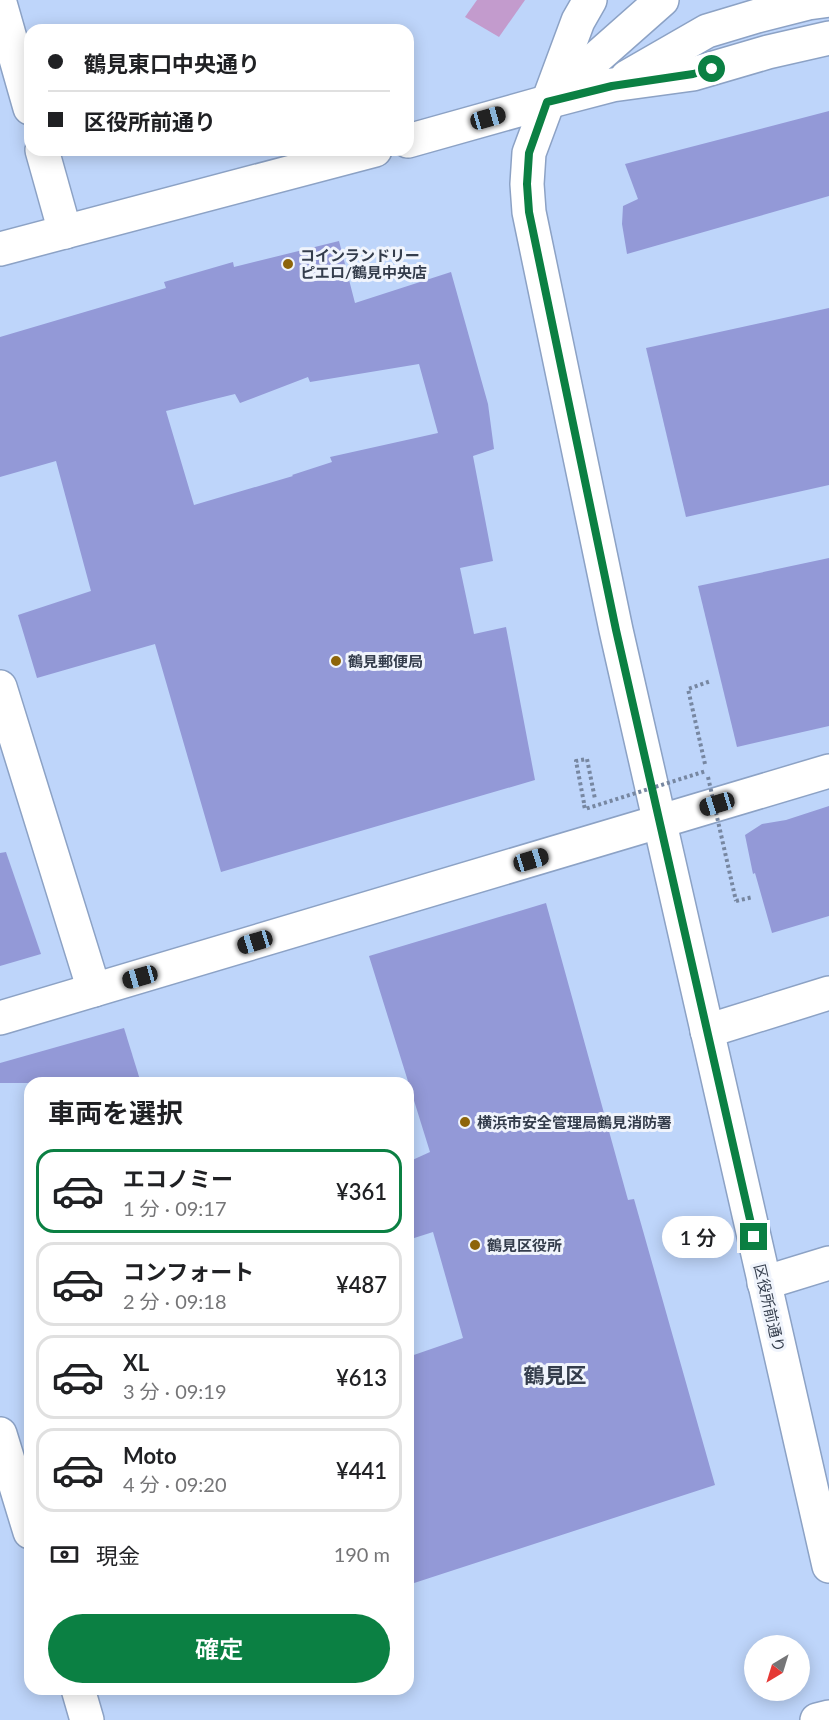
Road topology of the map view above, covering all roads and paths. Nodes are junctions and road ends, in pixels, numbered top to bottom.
1 (590, 0) edge
2 (662, 0) edge
3 (829, 0) edge
4 (0, 3) edge
5 (829, 38) edge
6 (612, 86) junction
7 (24, 87) edge
8 (547, 102) junction
9 (414, 139) edge
10 (44, 156) edge
11 (352, 156) edge
12 (65, 232) junction
13 (0, 249) edge
14 (711, 681) dead end
15 (0, 687) edge
16 (705, 762) dead end
17 (706, 771) dead end
18 (829, 771) edge
19 (708, 777) dead end
20 (596, 806) dead end
21 (660, 821) junction
22 (753, 897) dead end
23 (94, 990) junction
24 (829, 993) edge
25 (0, 1018) edge
26 (707, 1031) junction
27 (829, 1263) edge
28 (764, 1283) junction
29 (0, 1434) edge
30 (24, 1512) edge
31 (829, 1566) edge
32 (80, 1695) edge
33 (829, 1717) edge
34 (87, 1720) edge
35 (817, 1720) edge

1 - 8 main road, 区役所前通り
2 - 8 main road
3 - 6 main road
4 - 7 main road
5 - 6 main road
6 - 8 main road
8 - 9 main road
8 - 21 main road, 区役所前通り
10 - 12 main road
11 - 12 main road
12 - 13 main road
14 - 16 path
15 - 23 main road
17 - 20 path, bridge
18 - 21 main road
19 - 22 path, bridge
21 - 23 main road
21 - 26 main road, 区役所前通り
23 - 25 main road
24 - 26 main road
26 - 28 main road, 区役所前通り
27 - 28 main road
28 - 31 main road, 区役所前通り
29 - 30 main road
32 - 34 main road
33 - 35 main road

